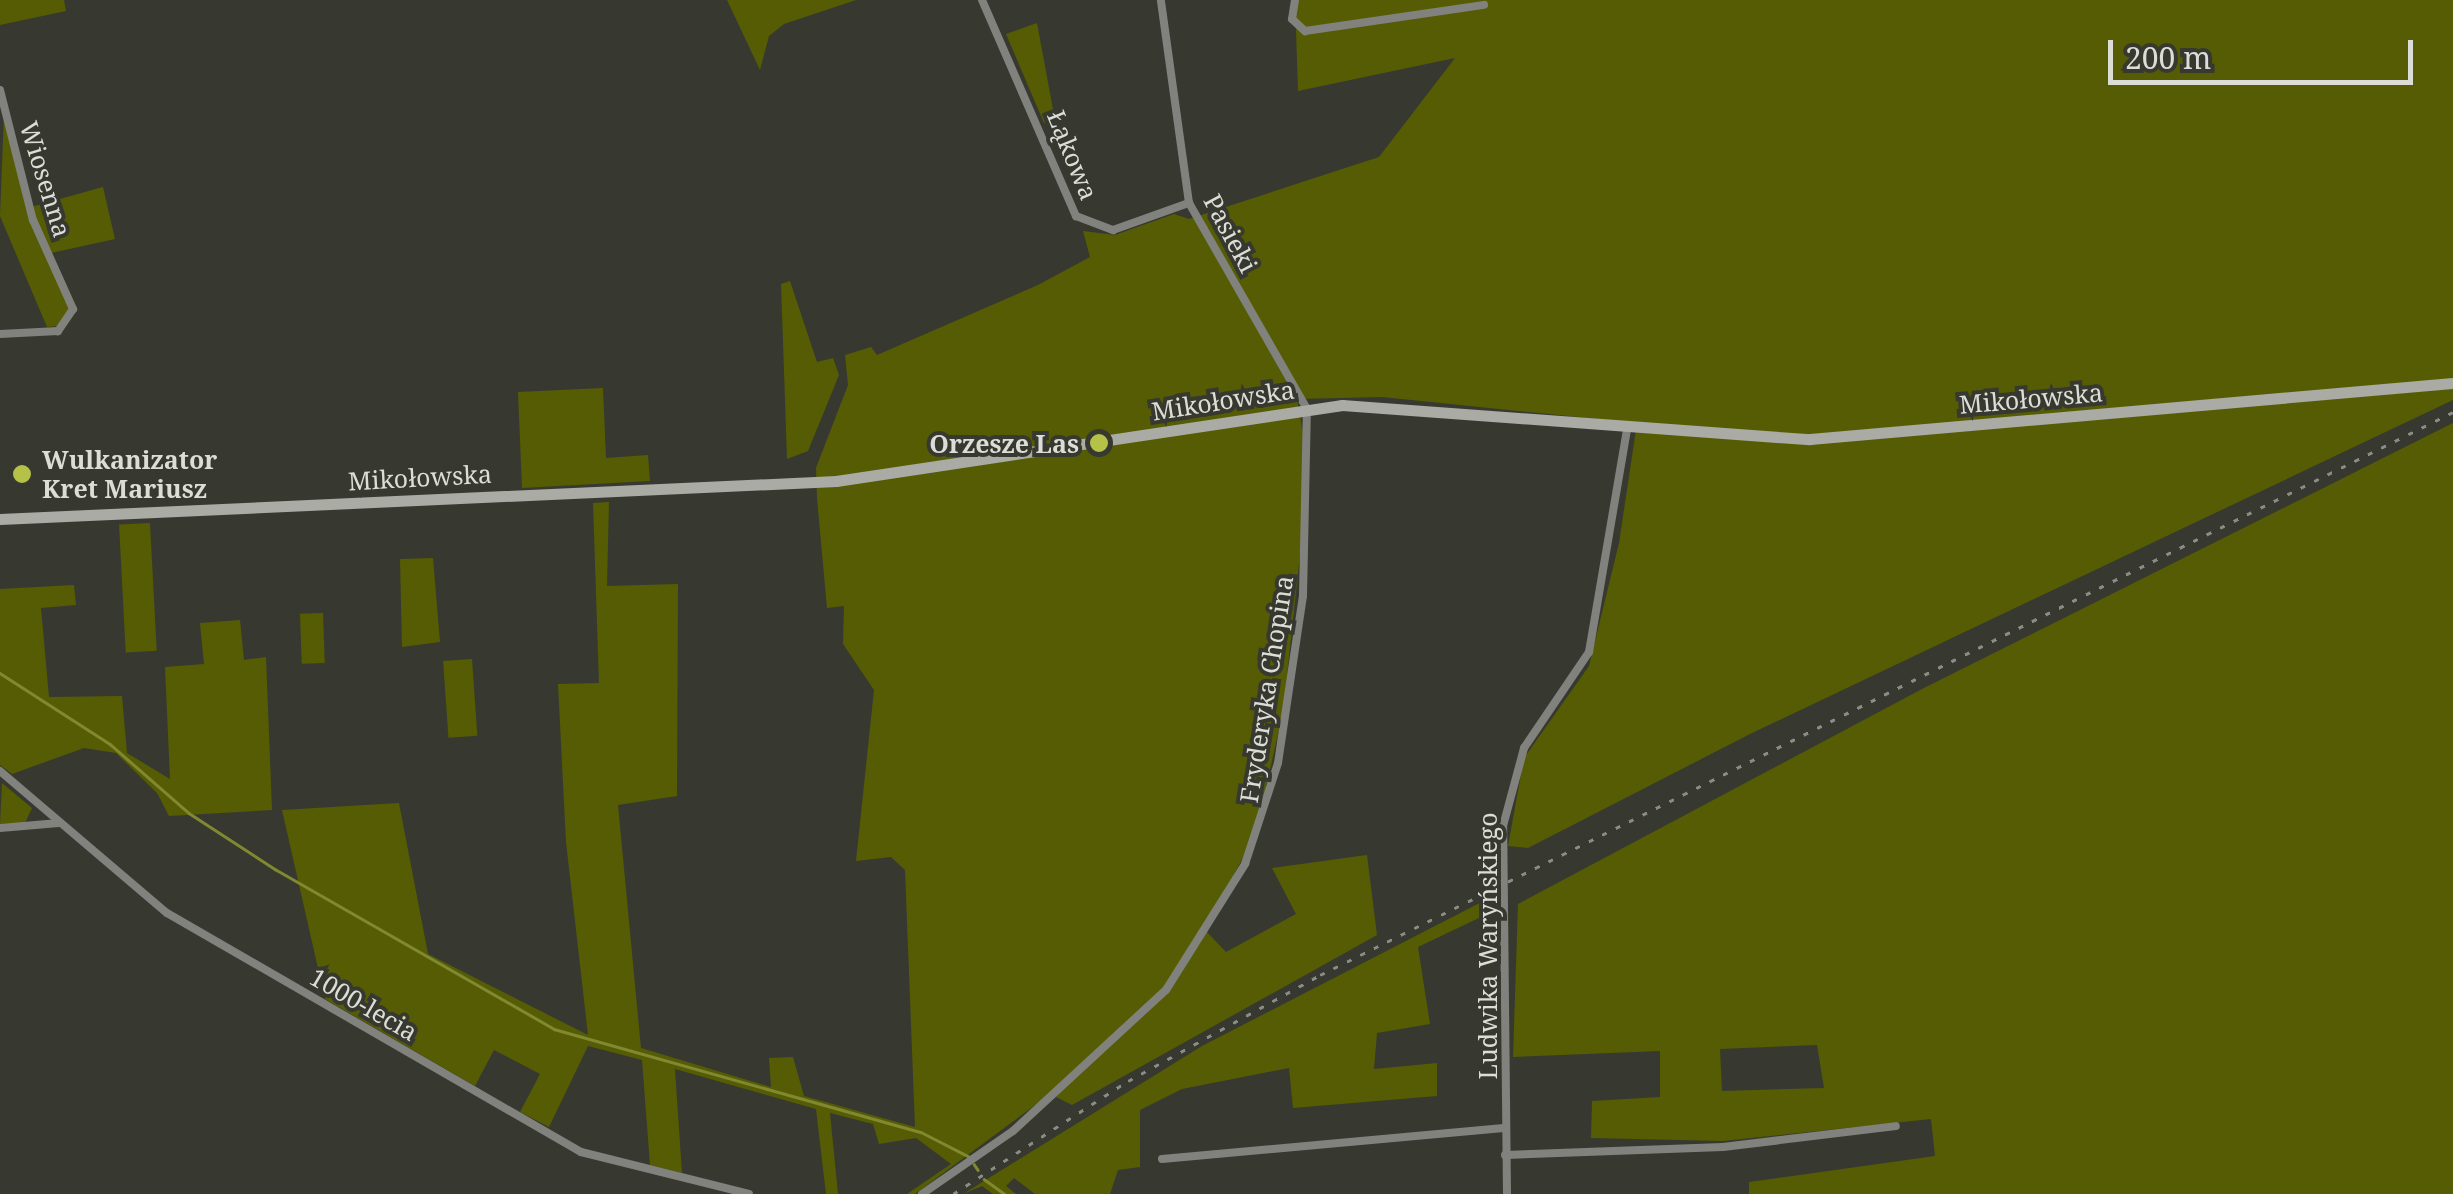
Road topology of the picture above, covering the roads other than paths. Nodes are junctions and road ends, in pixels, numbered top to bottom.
1 (982, 0) edge
2 (1162, 0) edge
3 (1295, 0) edge
4 (1484, 4) dead end
5 (0, 90) edge
6 (1189, 203) junction
7 (0, 334) edge
8 (2453, 383) edge
9 (1306, 409) junction
10 (1628, 425) junction
11 (0, 519) edge
12 (0, 771) edge
13 (59, 823) junction
14 (0, 828) edge
15 (1896, 1126) dead end
16 (1504, 1128) junction
17 (1505, 1155) junction
18 (1162, 1159) dead end
19 (749, 1194) edge
20 (922, 1194) edge
21 (1507, 1194) edge

1 - 6 street, Łąkowa
2 - 6 street, Pasieki
3 - 4 street
5 - 7 street, Wiosenna
6 - 9 street, Pasieki
8 - 10 main road, Mikołowska
9 - 10 main road, Mikołowska
9 - 11 main road, Mikołowska
9 - 20 street, Fryderyka Chopina
10 - 16 street, Ludwika Waryńskiego
12 - 13 street, 1000-lecia
13 - 14 street
13 - 19 street, 1000-lecia
15 - 17 street
16 - 17 street, Ludwika Waryńskiego
16 - 18 street
17 - 21 street, Ludwika Waryńskiego

